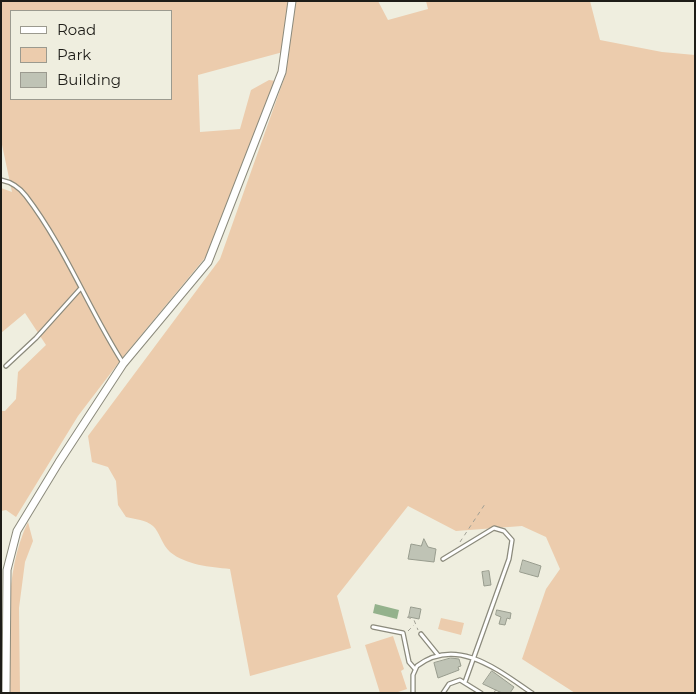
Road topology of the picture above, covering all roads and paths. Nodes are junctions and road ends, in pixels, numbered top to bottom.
1 (292, 1) edge
2 (1, 180) edge
3 (80, 289) junction
4 (123, 364) junction
5 (6, 366) dead end
6 (485, 504) dead end
7 (458, 550) junction
8 (444, 559) dead end
9 (4, 570) edge
10 (406, 617) dead end
11 (414, 624) junction
12 (373, 627) dead end
13 (403, 633) junction
14 (421, 634) joint
15 (438, 656) junction
16 (474, 659) junction
17 (414, 669) junction
18 (465, 682) junction
19 (496, 689) dead end
20 (411, 692) edge
21 (6, 693) edge
22 (443, 693) edge
23 (481, 693) edge
24 (494, 693) edge
25 (532, 693) edge

1 - 4 street
2 - 3 lane
3 - 4 lane
3 - 5 lane
4 - 9 street
6 - 7 path
7 - 8 lane
7 - 16 lane
9 - 21 street
10 - 11 path
11 - 13 path
11 - 14 path
12 - 13 lane
13 - 17 lane
14 - 15 lane
15 - 16 lane
15 - 17 lane
16 - 18 lane
16 - 25 lane
17 - 20 lane
18 - 22 lane
18 - 23 lane
19 - 24 path

